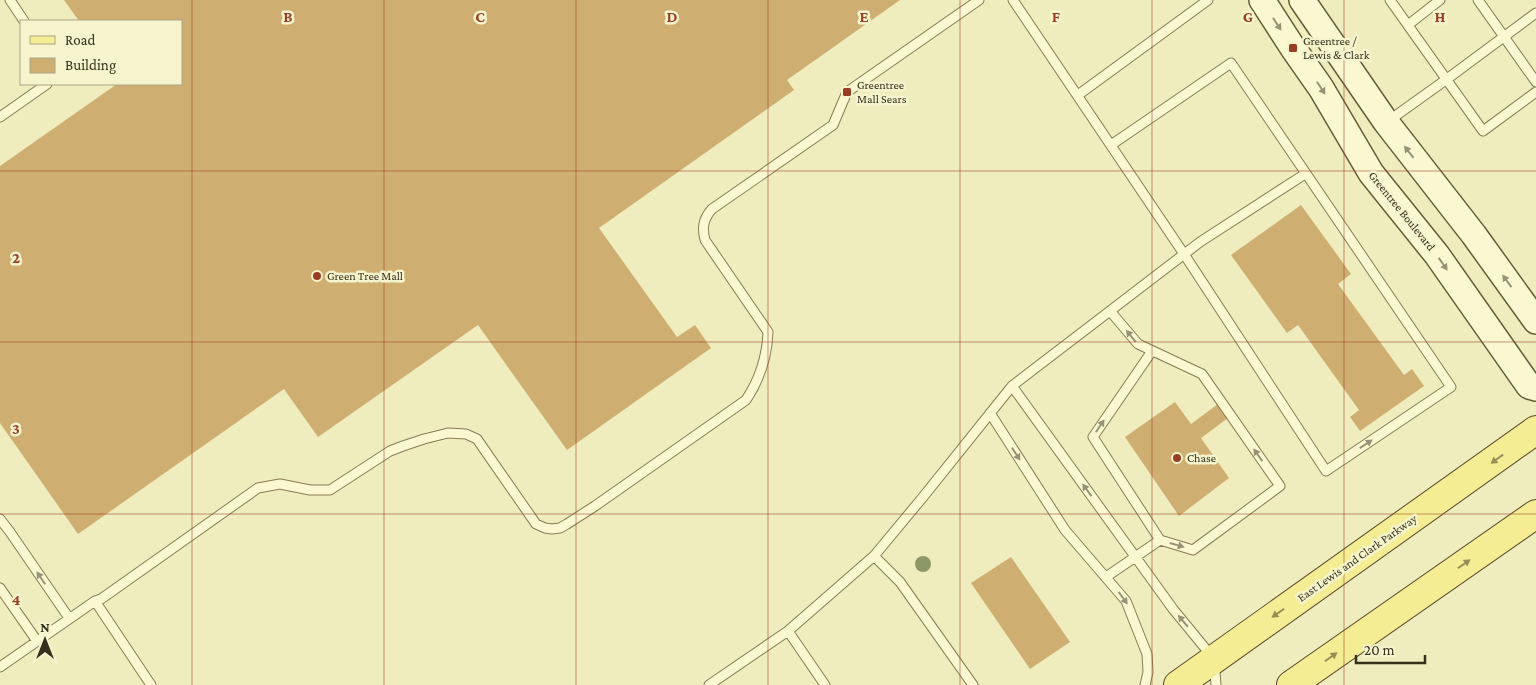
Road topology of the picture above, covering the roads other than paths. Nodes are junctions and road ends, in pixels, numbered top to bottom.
1 (10, 0) edge
2 (979, 0) edge
3 (1013, 0) edge
4 (1208, 0) edge
5 (1262, 0) edge
6 (1302, 0) edge
7 (1390, 0) edge
8 (1440, 0) edge
9 (1478, 0) edge
10 (1536, 13) edge
11 (23, 20) edge
12 (1408, 24) junction
13 (1504, 37) junction
14 (1447, 79) junction
15 (1536, 82) edge
16 (46, 85) edge
17 (1536, 92) edge
18 (1078, 95) junction
19 (0, 117) edge
20 (1386, 122) junction
21 (1111, 144) junction
22 (1305, 174) junction
23 (1184, 254) junction
24 (1110, 311) junction
25 (1536, 321) edge
26 (1152, 351) junction
27 (1012, 386) junction
28 (1536, 388) edge
29 (990, 413) junction
30 (1536, 430) edge
31 (1536, 514) edge
32 (0, 519) edge
33 (1160, 540) junction
34 (874, 556) junction
35 (1136, 557) junction
36 (1106, 577) junction
37 (0, 588) edge
38 (94, 601) junction
39 (69, 618) junction
40 (788, 631) junction
41 (37, 641) junction
42 (0, 667) edge
43 (1215, 672) edge
44 (151, 685) edge
45 (709, 685) edge
46 (825, 685) edge
47 (973, 685) edge
48 (1144, 685) edge
49 (1178, 685) edge
50 (1291, 685) edge

1 - 11 lane
2 - 38 lane
3 - 18 lane
4 - 18 lane
5 -> 28 main road, Greentree Boulevard
6 - 20 main road
7 - 12 lane
8 - 12 lane
9 - 13 lane
10 - 13 lane
12 - 14 lane
13 - 14 lane
13 - 15 lane
14 - 17 lane
14 - 20 lane
16 - 19 lane
18 - 21 lane
25 -> 20 main road
21 - 22 lane
21 - 23 lane
22 - 23 lane
23 -> 22 lane
23 - 24 lane
26 -> 24 lane
24 - 27 lane
33 -> 26 lane
33 -> 26 lane
27 - 29 lane
35 -> 27 lane
29 - 34 lane
29 -> 36 lane
30 -> 43 main road, East Lewis and Clark Parkway
50 -> 31 main road
39 -> 32 lane
33 - 35 lane
34 - 40 lane
34 - 47 lane
35 - 36 lane
43 -> 35 lane
36 -> 48 lane
37 - 41 lane
38 - 39 lane
38 - 44 lane
39 - 41 lane
40 - 45 lane
40 - 46 lane
41 - 42 lane
43 - 49 main road, East Lewis and Clark Parkway

